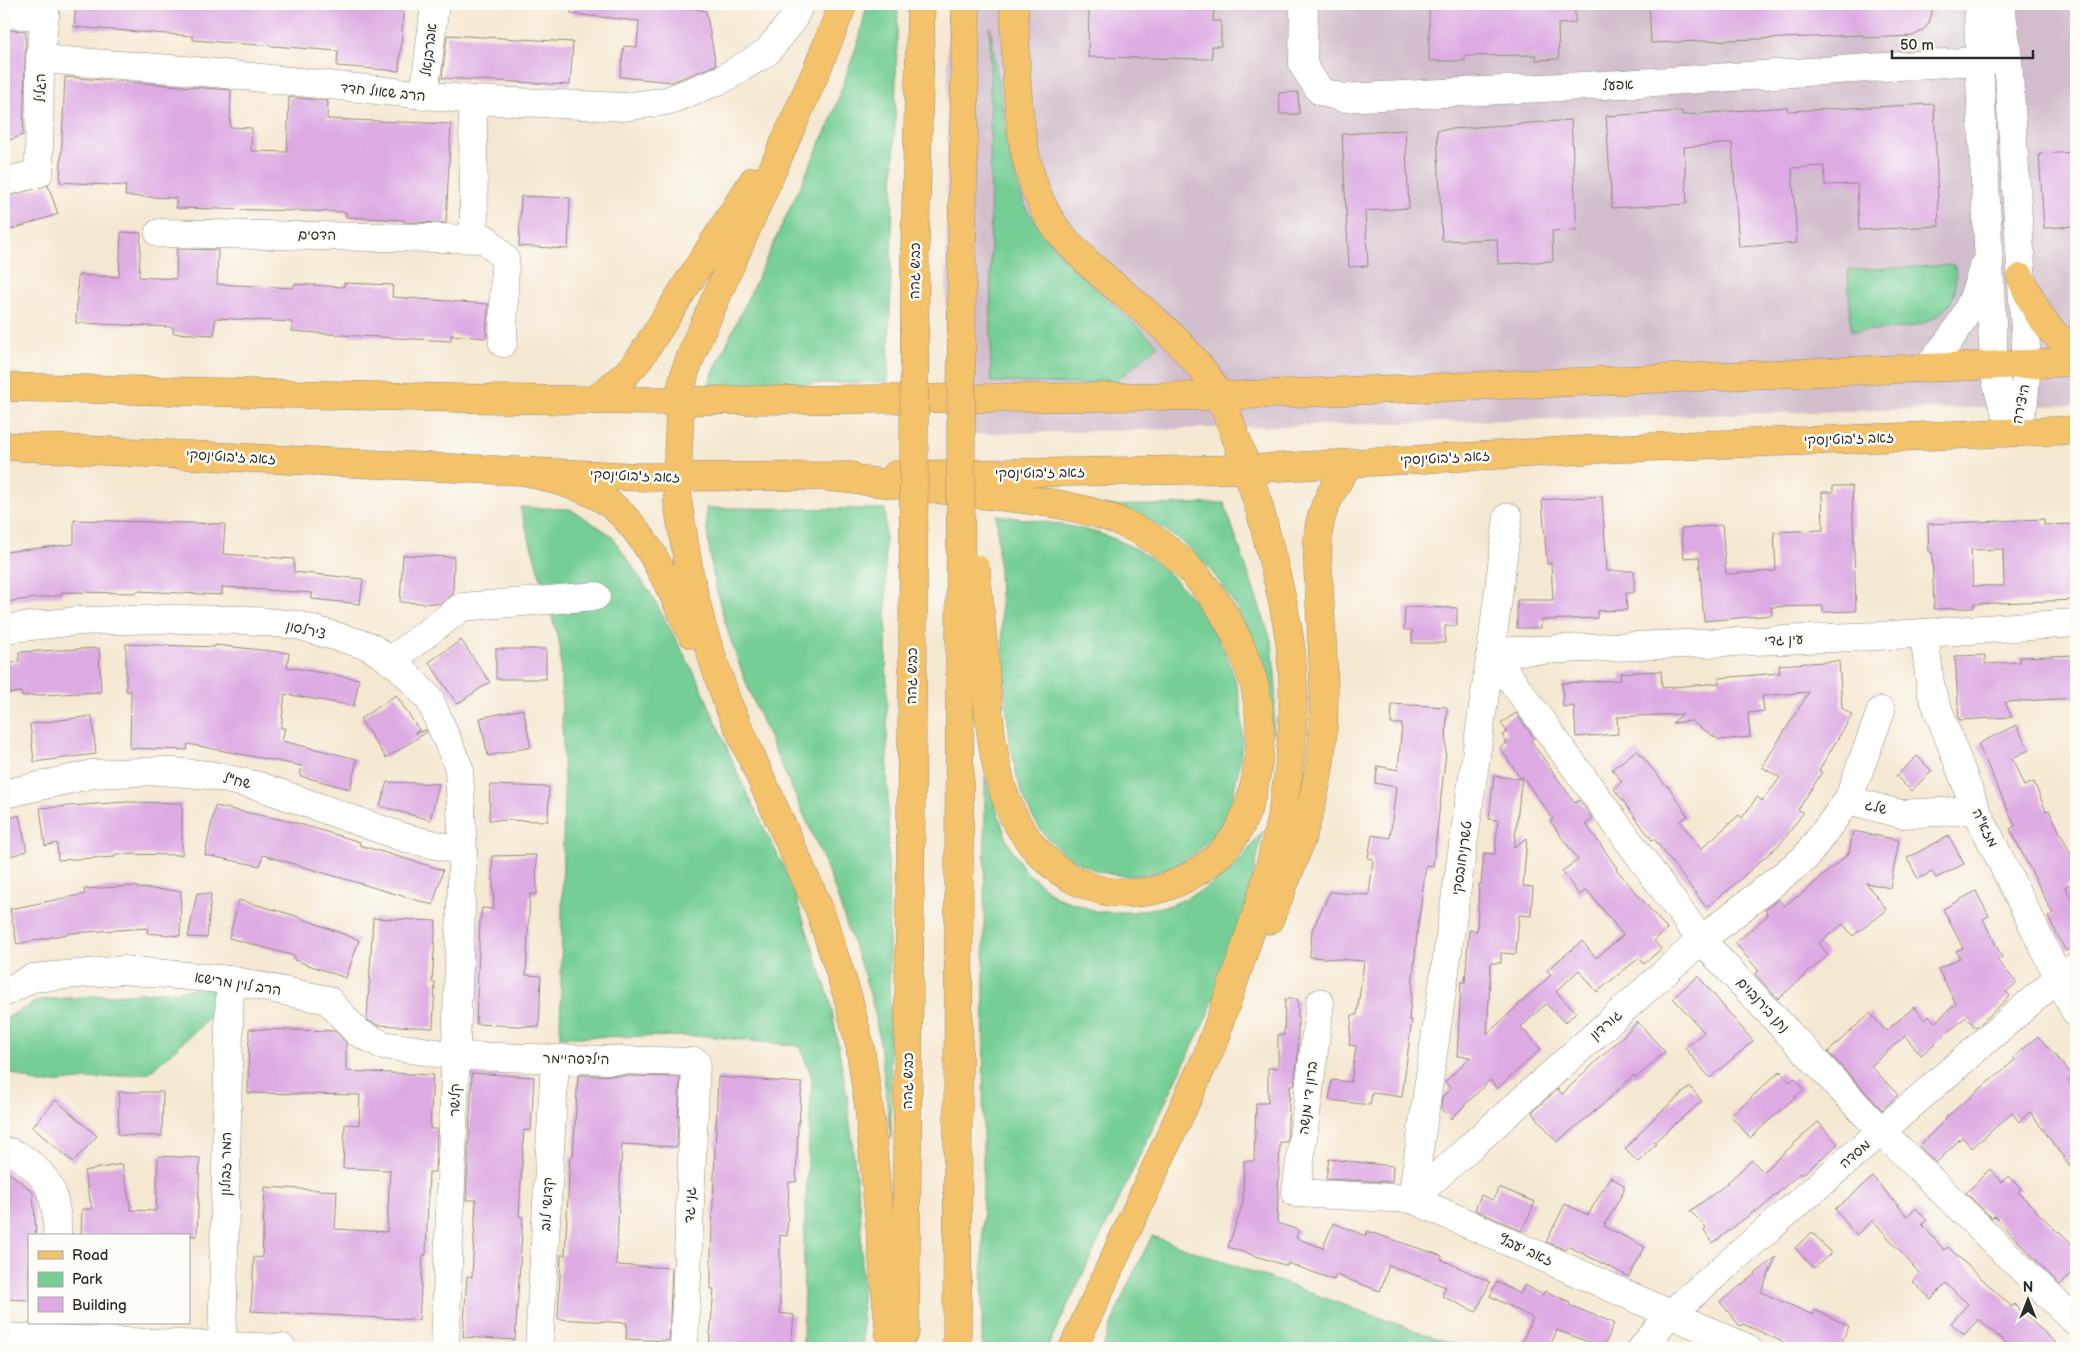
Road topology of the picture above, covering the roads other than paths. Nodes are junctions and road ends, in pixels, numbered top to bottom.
1 (434, 4) edge
2 (800, 4) edge
3 (843, 4) edge
4 (921, 4) edge
5 (966, 4) edge
6 (1014, 4) edge
7 (1304, 4) edge
8 (1978, 4) edge
9 (2001, 4) edge
10 (46, 10) edge
11 (4, 14) edge
12 (40, 59) junction
13 (2008, 59) junction
14 (1979, 61) junction
15 (424, 96) junction
16 (473, 100) junction
17 (800, 108) junction
18 (4, 182) edge
19 (159, 233) dead end
20 (474, 238) junction
21 (1989, 250) junction
22 (2021, 278) junction
23 (503, 343) dead end
24 (2076, 348) edge
25 (2076, 362) edge
26 (2028, 363) junction
27 (1994, 364) junction
28 (1927, 366) junction
29 (4, 386) edge
30 (1221, 396) junction
31 (595, 400) junction
32 (680, 401) junction
33 (2076, 430) edge
34 (2015, 432) junction
35 (4, 446) edge
36 (1348, 464) junction
37 (1247, 469) junction
38 (528, 472) junction
39 (827, 477) junction
40 (677, 478) junction
41 (1508, 517) dead end
42 (596, 596) dead end
43 (2076, 623) edge
44 (4, 629) edge
45 (1924, 633) junction
46 (972, 642) junction
47 (1492, 652) junction
48 (390, 661) junction
49 (727, 702) junction
50 (1881, 711) dead end
51 (4, 794) edge
52 (1848, 800) junction
53 (1976, 810) junction
54 (463, 851) junction
55 (1805, 858) joint
56 (1701, 940) junction
57 (2068, 972) edge
58 (230, 980) junction
59 (4, 993) edge
60 (1320, 1003) dead end
61 (2076, 1013) edge
62 (1209, 1051) junction
63 (457, 1056) junction
64 (555, 1059) junction
65 (696, 1062) joint
66 (1881, 1131) junction
67 (4, 1151) edge
68 (1296, 1193) joint
69 (1412, 1199) junction
70 (57, 1234) edge
71 (1669, 1315) junction
72 (2076, 1322) edge
73 (56, 1331) edge
74 (4, 1337) edge
75 (222, 1347) edge
76 (282, 1348) edge
77 (445, 1348) edge
78 (539, 1348) edge
79 (684, 1348) edge
80 (891, 1348) edge
81 (905, 1348) edge
82 (957, 1348) edge
83 (1073, 1348) edge
84 (1642, 1348) edge
85 (1746, 1348) edge

1 - 15 street, אברבנאל
2 - 16 street, הרב שאול חדד
3 - 17 main road
4 - 81 main road, כביש גהה, bridge
5 - 46 main road, bridge
6 - 30 main road
7 - 14 street, אפעל
8 - 14 street, היצירה
9 - 13 street, היצירה
10 - 11 street
10 - 12 street, הגליל
12 - 15 street, הרב שאול חדד
12 - 18 street, הגליל
13 - 14 street, אפעל
13 - 22 street, היצירה
14 - 21 street, היצירה
15 - 16 street, הרב שאול חדד
16 - 20 street
17 - 31 main road
17 - 32 main road
19 - 20 street, הדסים
20 - 23 street, הדסים
21 - 27 street, היצירה
21 - 28 street
22 - 24 main road
22 - 26 street, היצירה
25 - 26 main road
26 - 27 main road
26 - 34 street, היצירה
27 - 28 main road
27 - 34 street, היצירה
28 - 30 main road
29 - 31 main road
30 - 32 main road
30 - 37 main road
31 - 32 main road
32 - 40 main road
33 - 34 main road, זאב ז'בוטינסקי
34 - 36 main road, זאב ז'בוטינסקי
35 - 38 main road, זאב ז'בוטינסקי
36 - 37 main road, זאב ז'בוטינסקי
36 - 62 main road
37 - 39 main road, זאב ז'בוטינסקי
37 - 62 main road
38 - 40 main road, זאב ז'בוטינסקי
38 - 49 main road
39 - 40 main road, זאב ז'בוטינסקי
39 - 46 main road
40 - 49 main road
41 - 47 street, טשרניחובסקי
42 - 48 street
43 - 45 street, עין גדי
44 - 48 street, צירלסון
45 - 47 street, עין גדי
45 - 53 street, מזא"ה
46 - 82 main road
47 - 56 street, נתן בירנבוים
47 - 69 street, טשרניחובסקי
48 - 54 street, צירלסון
49 - 80 main road
50 - 52 street
51 - 54 street, שח"ל
52 - 53 street, שלג
52 - 55 street, שלג
53 - 57 street, מזא"ה
54 - 63 street, קלישר
55 - 56 street, גורדון
56 - 66 street, נתן בירנבוים
56 - 69 street, גורדון
57 - 61 street, מזא"ה
57 - 66 street, מסדה
58 - 59 street, הרב לוין מרישא
58 - 63 street, הרב לוין מרישא
58 - 75 street, המר זבולון
60 - 68 street, ברון די מנשה
62 - 83 main road
63 - 64 street, הילדסהיימר
63 - 77 street, קלישר
64 - 65 street, הילדסהיימר
64 - 78 street, קדושי לוב
65 - 79 street, גני גד
66 - 71 street, מסדה
66 - 72 street, נתן בירנבוים
67 - 70 street
68 - 69 street, זאב יעבץ
69 - 71 street, זאב יעבץ
71 - 84 street, מסדה
71 - 85 street, זאב יעבץ
73 - 74 street
73 - 75 street
75 - 76 street

